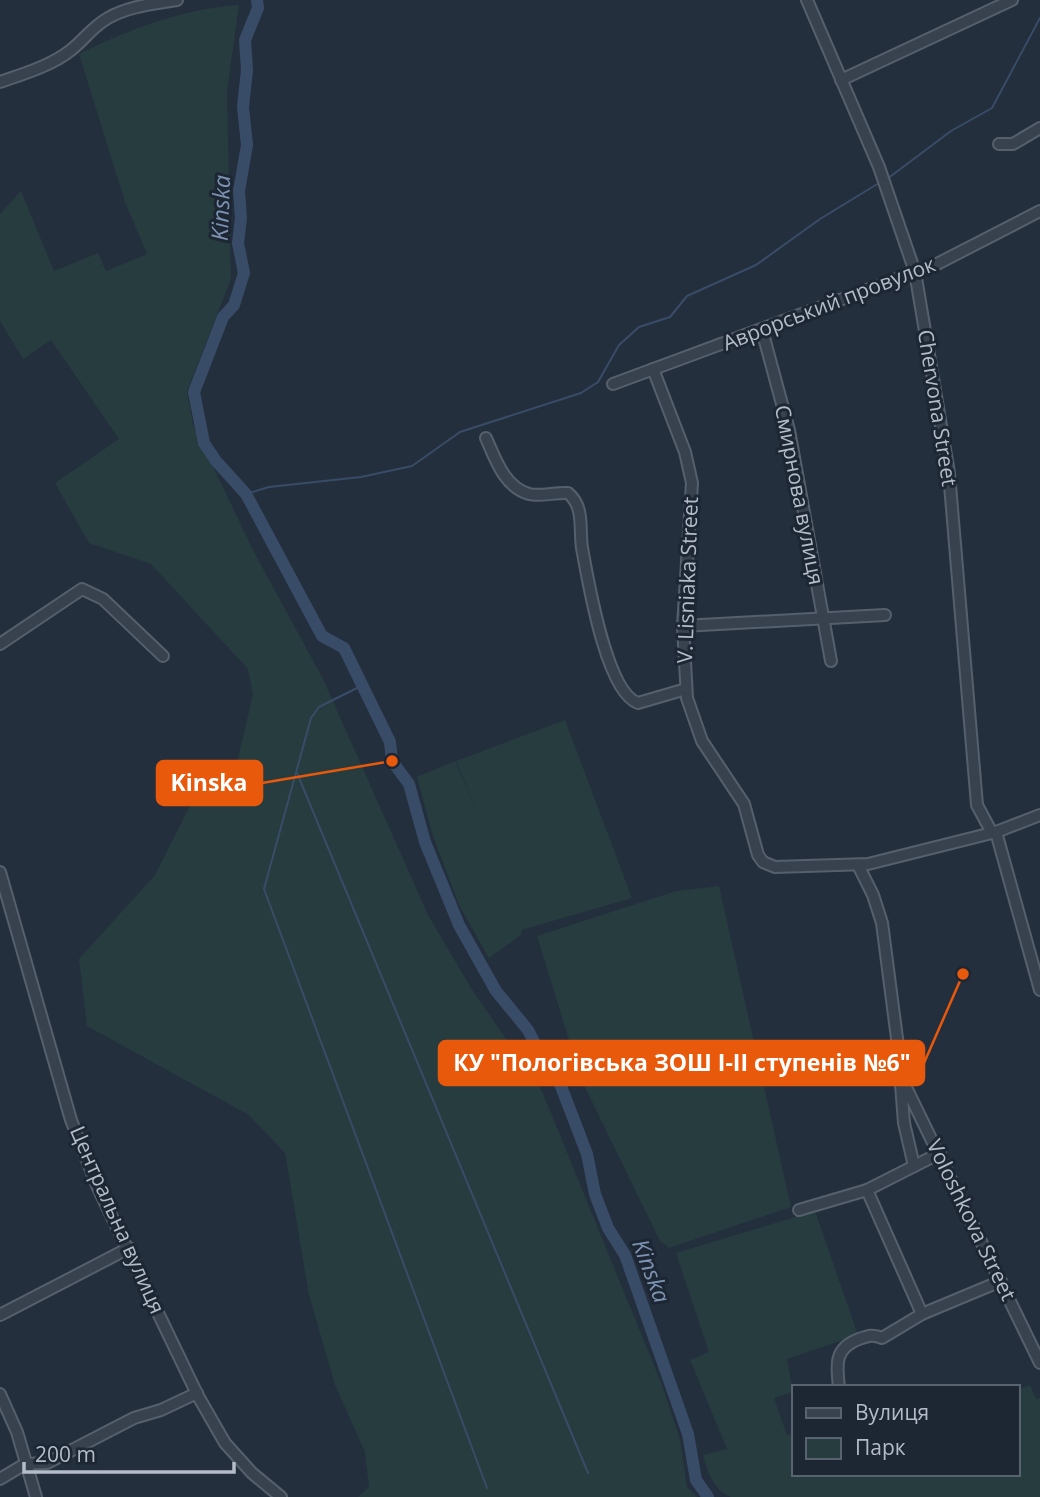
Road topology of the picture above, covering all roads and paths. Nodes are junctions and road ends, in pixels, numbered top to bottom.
1 (177, 0) edge
2 (807, 0) edge
3 (1012, 0) edge
4 (841, 80) junction
5 (0, 82) edge
6 (1040, 128) edge
7 (999, 144) dead end
8 (1040, 211) edge
9 (915, 272) junction
10 (762, 330) junction
11 (653, 369) junction
12 (613, 384) dead end
13 (486, 438) dead end
14 (885, 615) dead end
15 (823, 618) junction
16 (683, 626) junction
17 (0, 644) edge
18 (163, 656) dead end
19 (831, 661) dead end
20 (686, 689) junction
21 (1040, 815) edge
22 (994, 832) junction
23 (858, 865) junction
24 (0, 872) edge
25 (5, 914) edge
26 (1040, 990) edge
27 (901, 1077) junction
28 (940, 1153) junction
29 (914, 1166) junction
30 (867, 1189) junction
31 (799, 1210) dead end
32 (129, 1248) junction
33 (1001, 1281) junction
34 (922, 1314) junction
35 (0, 1315) edge
36 (1040, 1363) edge
37 (839, 1385) edge
38 (197, 1393) junction
39 (0, 1394) edge
40 (25, 1464) junction
41 (0, 1479) edge
42 (36, 1497) edge
43 (281, 1497) edge

1 - 5 street
2 - 4 street, Chervona Street
3 - 4 street
4 - 9 street, Chervona Street
6 - 7 street
8 - 9 street, Аврорський провулок
9 - 10 street, Аврорський провулок
9 - 22 street, Chervona Street
10 - 11 street, Аврорський провулок
10 - 15 street, Смирнова вулиця
11 - 12 street, Аврорський провулок
11 - 16 street, V. Lisniaka Street
13 - 20 street
14 - 15 street
15 - 16 street
15 - 19 street, Смирнова вулиця
16 - 20 street, V. Lisniaka Street
17 - 18 street
20 - 23 street, V. Lisniaka Street
21 - 22 street
22 - 23 street
22 - 26 street, Chervona Street
23 - 27 street, Voloshkova Street
24 - 25 street, Центральна вулиця
25 - 32 street, Центральна вулиця
27 - 28 street, Voloshkova Street
27 - 29 street, Voloshkova Street
28 - 29 street
28 - 33 street, Voloshkova Street
29 - 30 street
30 - 31 street
30 - 34 street
32 - 35 street
32 - 38 street, Центральна вулиця
33 - 34 street
33 - 36 street, Voloshkova Street
34 - 37 street
38 - 40 street
38 - 43 street, Центральна вулиця
39 - 40 street
40 - 41 street
40 - 42 street

